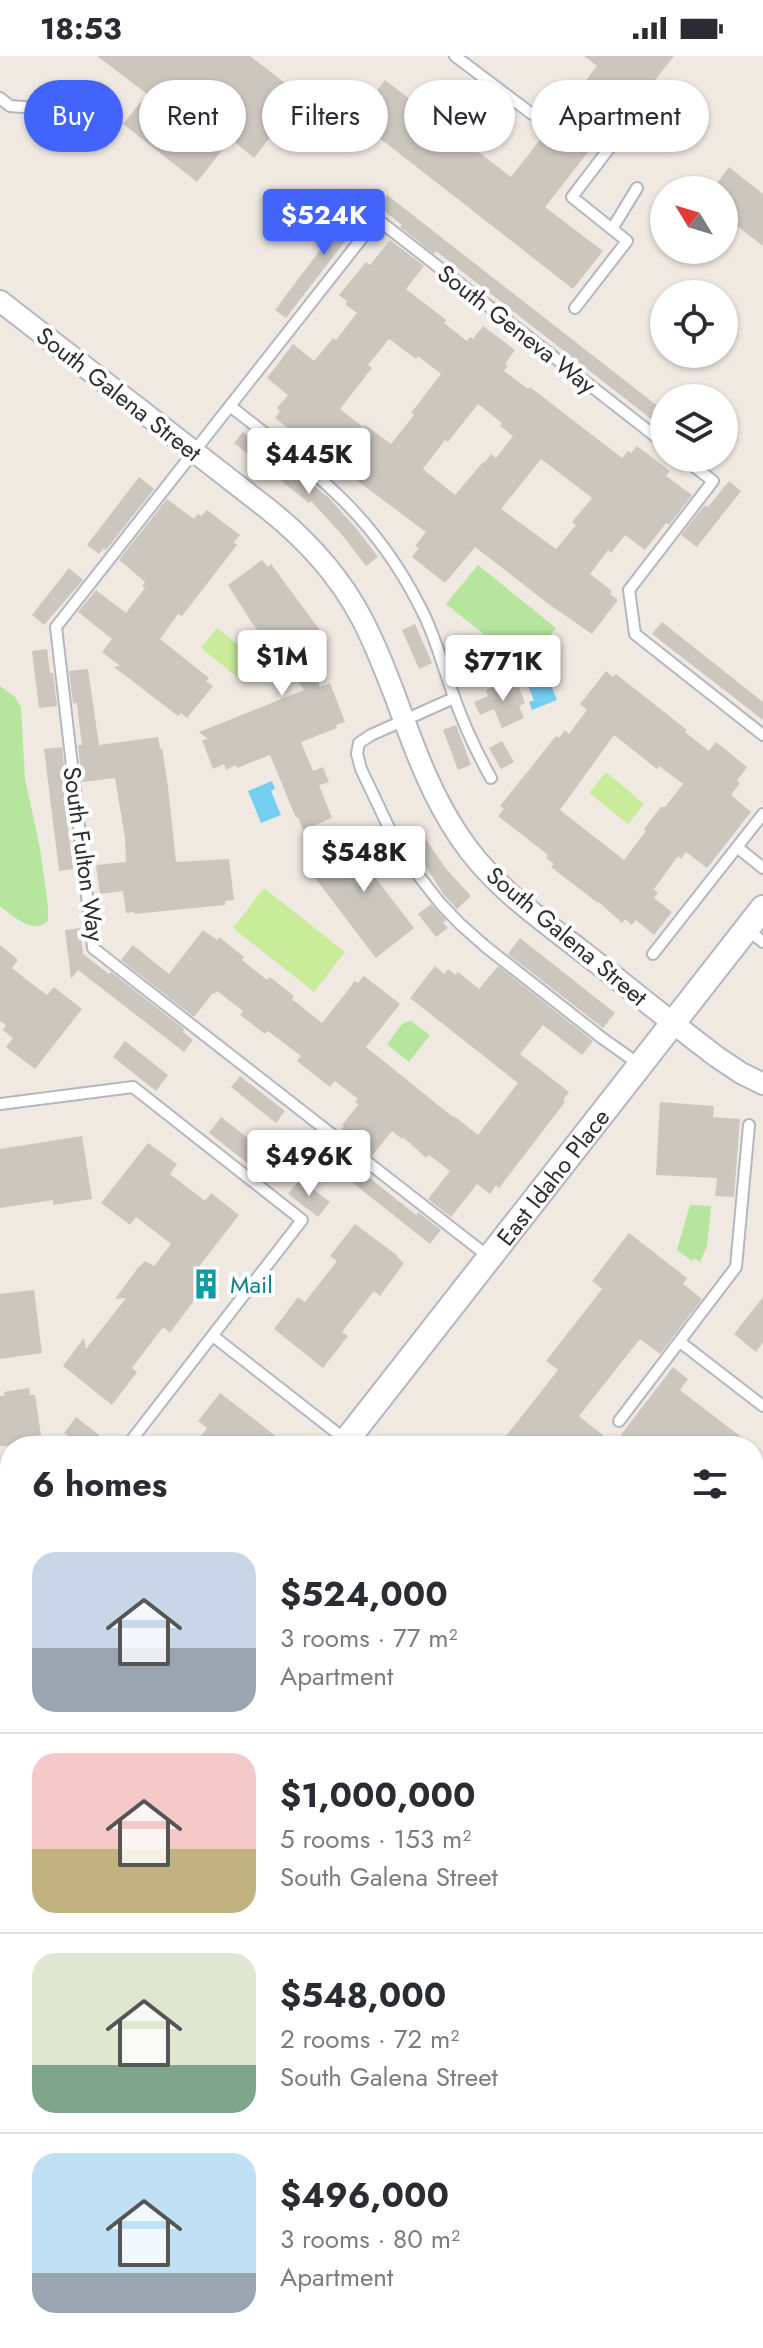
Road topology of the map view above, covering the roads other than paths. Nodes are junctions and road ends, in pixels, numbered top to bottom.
1 (455, 56) edge
2 (0, 98) edge
3 (24, 107) edge
4 (531, 113) edge
5 (606, 152) edge
6 (637, 188) dead end
7 (612, 229) junction
8 (0, 301) edge
9 (575, 308) dead end
10 (230, 406) junction
11 (650, 432) edge
12 (194, 452) junction
13 (701, 472) edge
14 (454, 698) junction
15 (403, 720) junction
16 (763, 735) edge
17 (491, 778) dead end
18 (763, 814) edge
19 (737, 847) junction
20 (763, 868) edge
21 (763, 908) edge
22 (755, 936) edge
23 (653, 954) dead end
24 (673, 1023) junction
25 (640, 1065) junction
26 (763, 1084) edge
27 (0, 1104) edge
28 (749, 1125) dead end
29 (489, 1257) junction
30 (213, 1336) junction
31 (680, 1342) junction
32 (763, 1406) edge
33 (619, 1421) dead end
34 (135, 1436) edge
35 (335, 1436) edge
36 (349, 1436) edge

1 - 4 lane
2 - 3 lane
5 - 7 lane
6 - 7 lane
7 - 9 lane
8 - 12 street, South Galena Street
10 - 11 lane, South Geneva Way
10 - 12 lane, South Geneva Way
10 - 14 lane
12 - 15 street, South Galena Street
12 - 29 lane, South Fulton Way
13 - 16 lane
14 - 15 lane
14 - 17 lane
15 - 24 street, South Galena Street
15 - 25 lane
18 - 19 lane
19 - 20 lane
19 - 23 lane
21 - 22 street, East Idaho Place
22 - 24 street, East Idaho Place
24 - 25 street, East Idaho Place
24 - 26 street, South Galena Street
25 - 29 street, East Idaho Place
27 - 30 lane
28 - 31 lane
29 - 36 street, East Idaho Place
30 - 34 lane
30 - 35 lane
31 - 32 lane
31 - 33 lane

